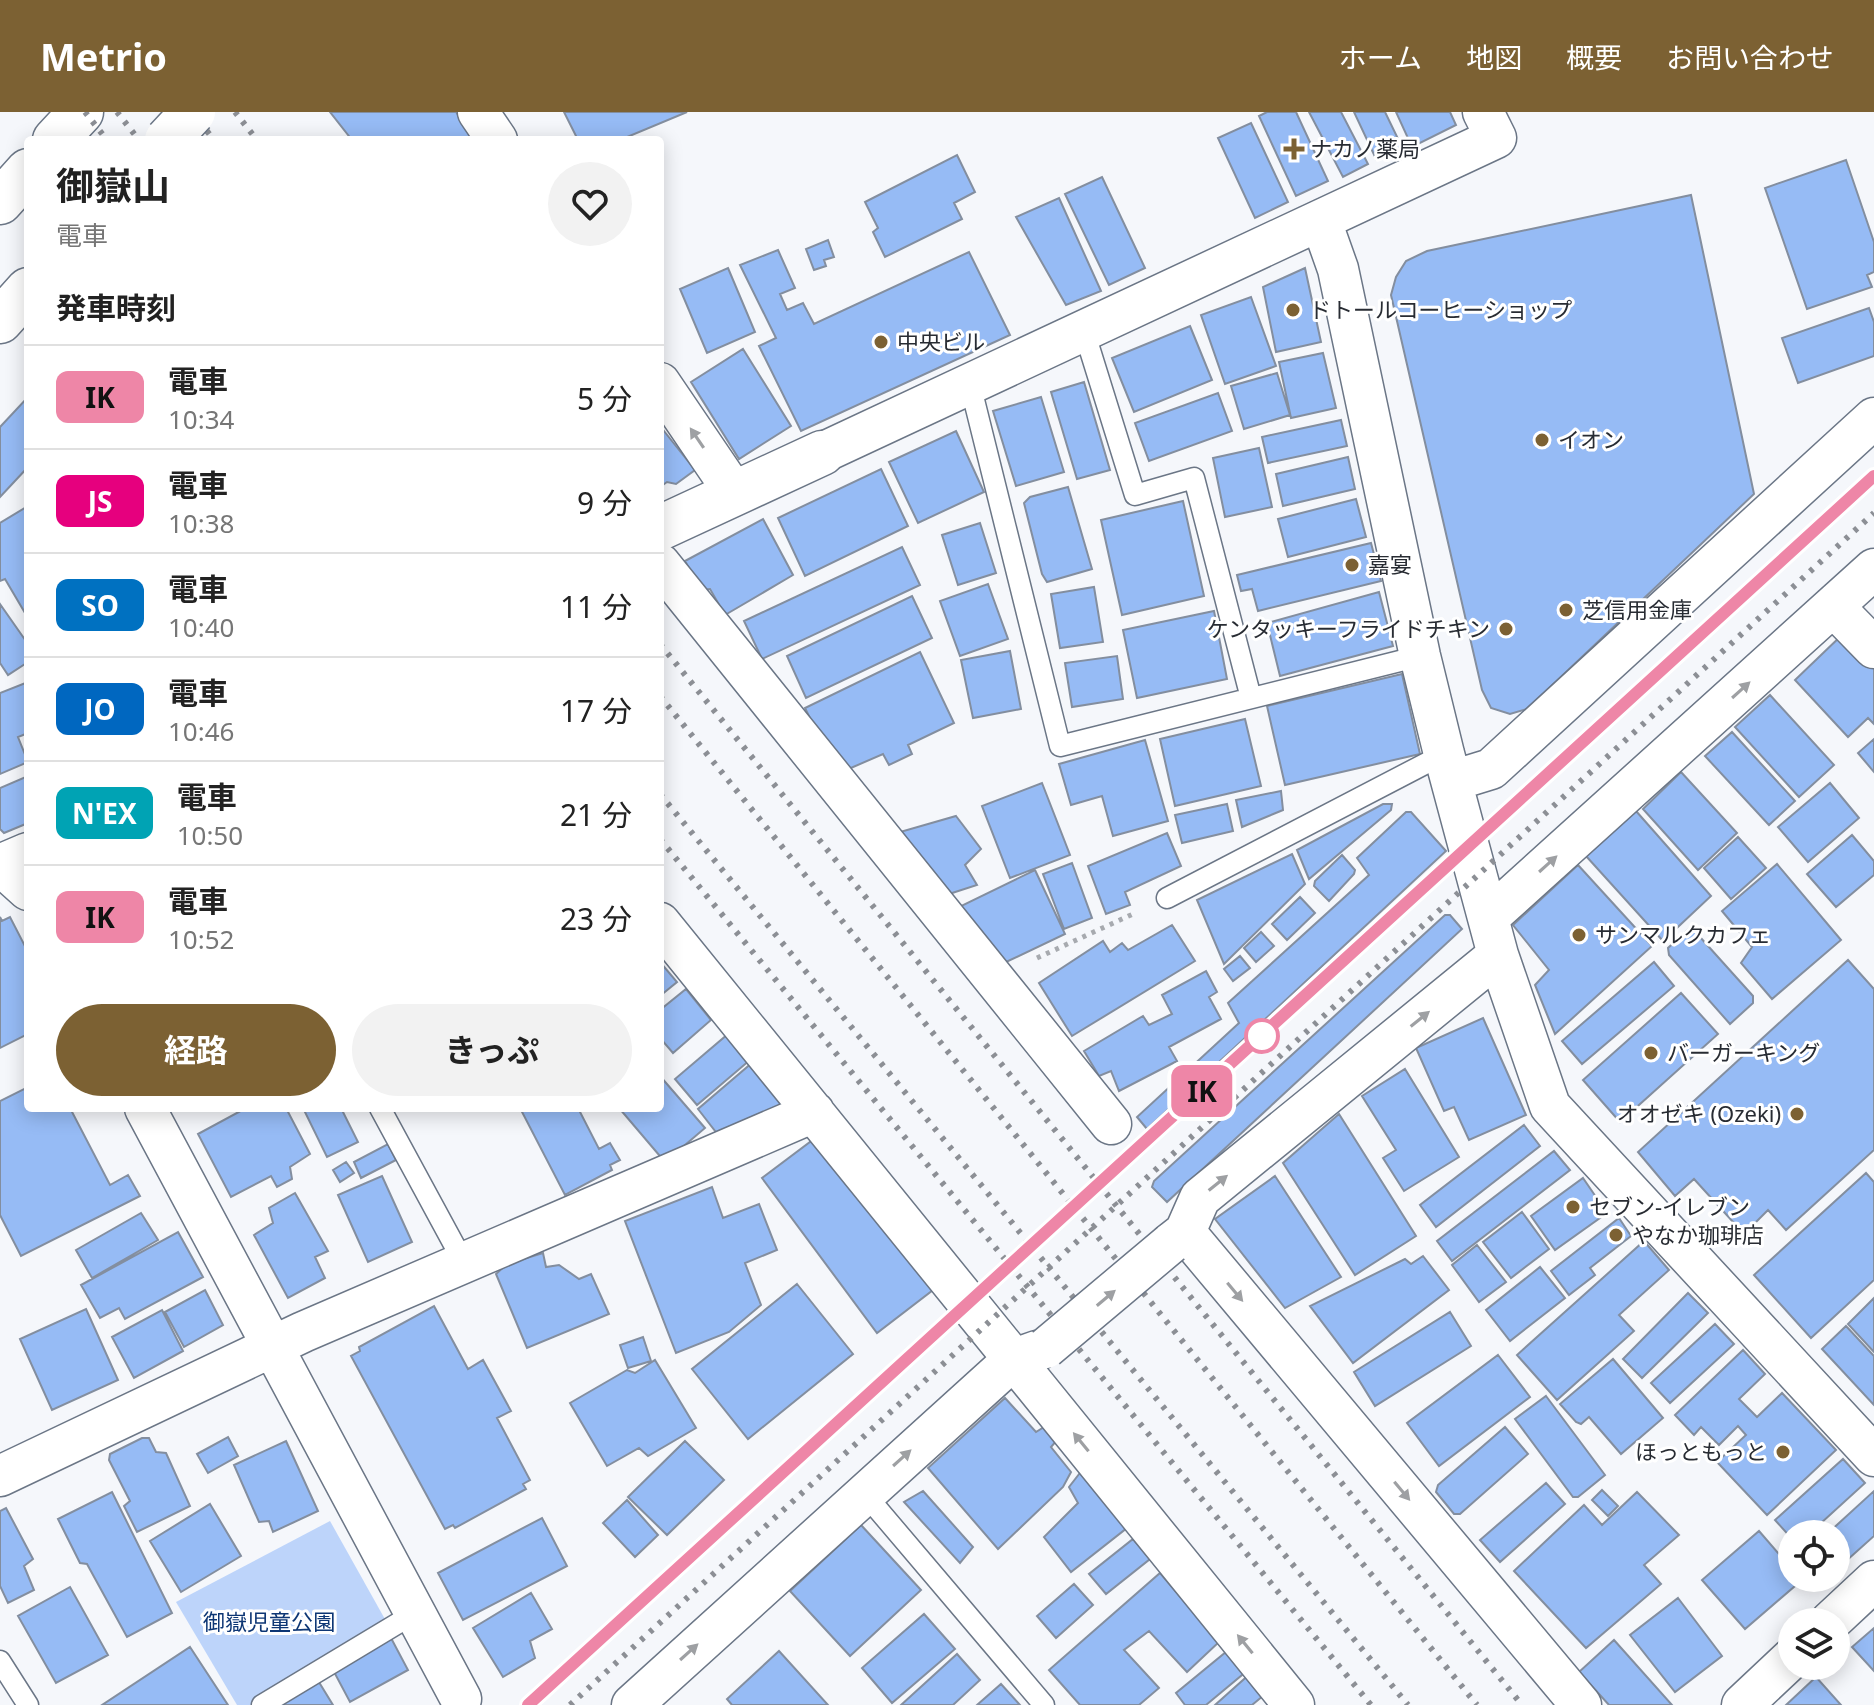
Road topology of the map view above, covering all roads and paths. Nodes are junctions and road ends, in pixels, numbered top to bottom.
1 (193, 112) edge
2 (478, 112) edge
3 (1483, 112) edge
4 (171, 136) edge
5 (494, 136) edge
6 (24, 175) edge
7 (0, 202) edge
8 (1321, 221) junction
9 (24, 294) edge
10 (0, 321) edge
11 (1084, 331) junction
12 (970, 384) junction
13 (664, 389) edge
14 (1874, 418) edge
15 (822, 453) joint
16 (734, 492) junction
17 (664, 526) edge
18 (664, 569) edge
19 (1874, 569) edge
20 (1833, 606) junction
21 (1874, 648) edge
22 (1420, 656) junction
23 (1251, 698) junction
24 (1448, 768) junction
25 (1167, 898) joint
26 (1490, 916) junction
27 (664, 928) edge
28 (1498, 955) junction
29 (993, 978) junction
30 (147, 1112) edge
31 (382, 1112) edge
32 (814, 1112) junction
33 (1111, 1124) dead end
34 (1178, 1238) junction
35 (464, 1263) junction
36 (273, 1348) junction
37 (1030, 1353) junction
38 (1874, 1456) edge
39 (0, 1476) edge
40 (864, 1493) junction
41 (1874, 1581) edge
42 (1845, 1608) edge
43 (415, 1613) junction
44 (0, 1661) edge
45 (1778, 1671) edge
46 (461, 1699) dead end
47 (28, 1705) edge
48 (262, 1705) edge
49 (632, 1705) edge
50 (1044, 1705) edge
51 (1294, 1705) edge
52 (1581, 1705) edge
53 (1742, 1705) edge

1 - 4 street, bridge
2 - 5 street
3 - 8 street
6 - 7 street
8 - 11 street
8 - 22 street
9 - 10 street
11 - 12 street
11 - 23 lane
12 - 15 street
12 - 23 lane
16 -> 13 street
14 - 24 street
15 - 16 street
16 - 17 street
18 - 29 street
19 - 20 street
20 - 21 street
26 -> 20 street
22 - 23 lane
22 - 24 street
24 - 25 lane
24 - 26 street
25 - 29 path
26 - 28 street
27 - 32 street
34 -> 28 street
28 - 38 street
29 - 33 street
30 - 36 street
31 - 35 lane
32 - 35 street
32 - 37 street
37 -> 34 street, bridge
34 -> 52 street
35 - 36 street
36 - 39 street
36 - 43 street
40 -> 37 street
51 -> 37 street
49 -> 40 street
40 - 50 lane
41 - 42 street
43 - 46 street
43 - 48 lane
44 - 47 lane
45 - 53 street

